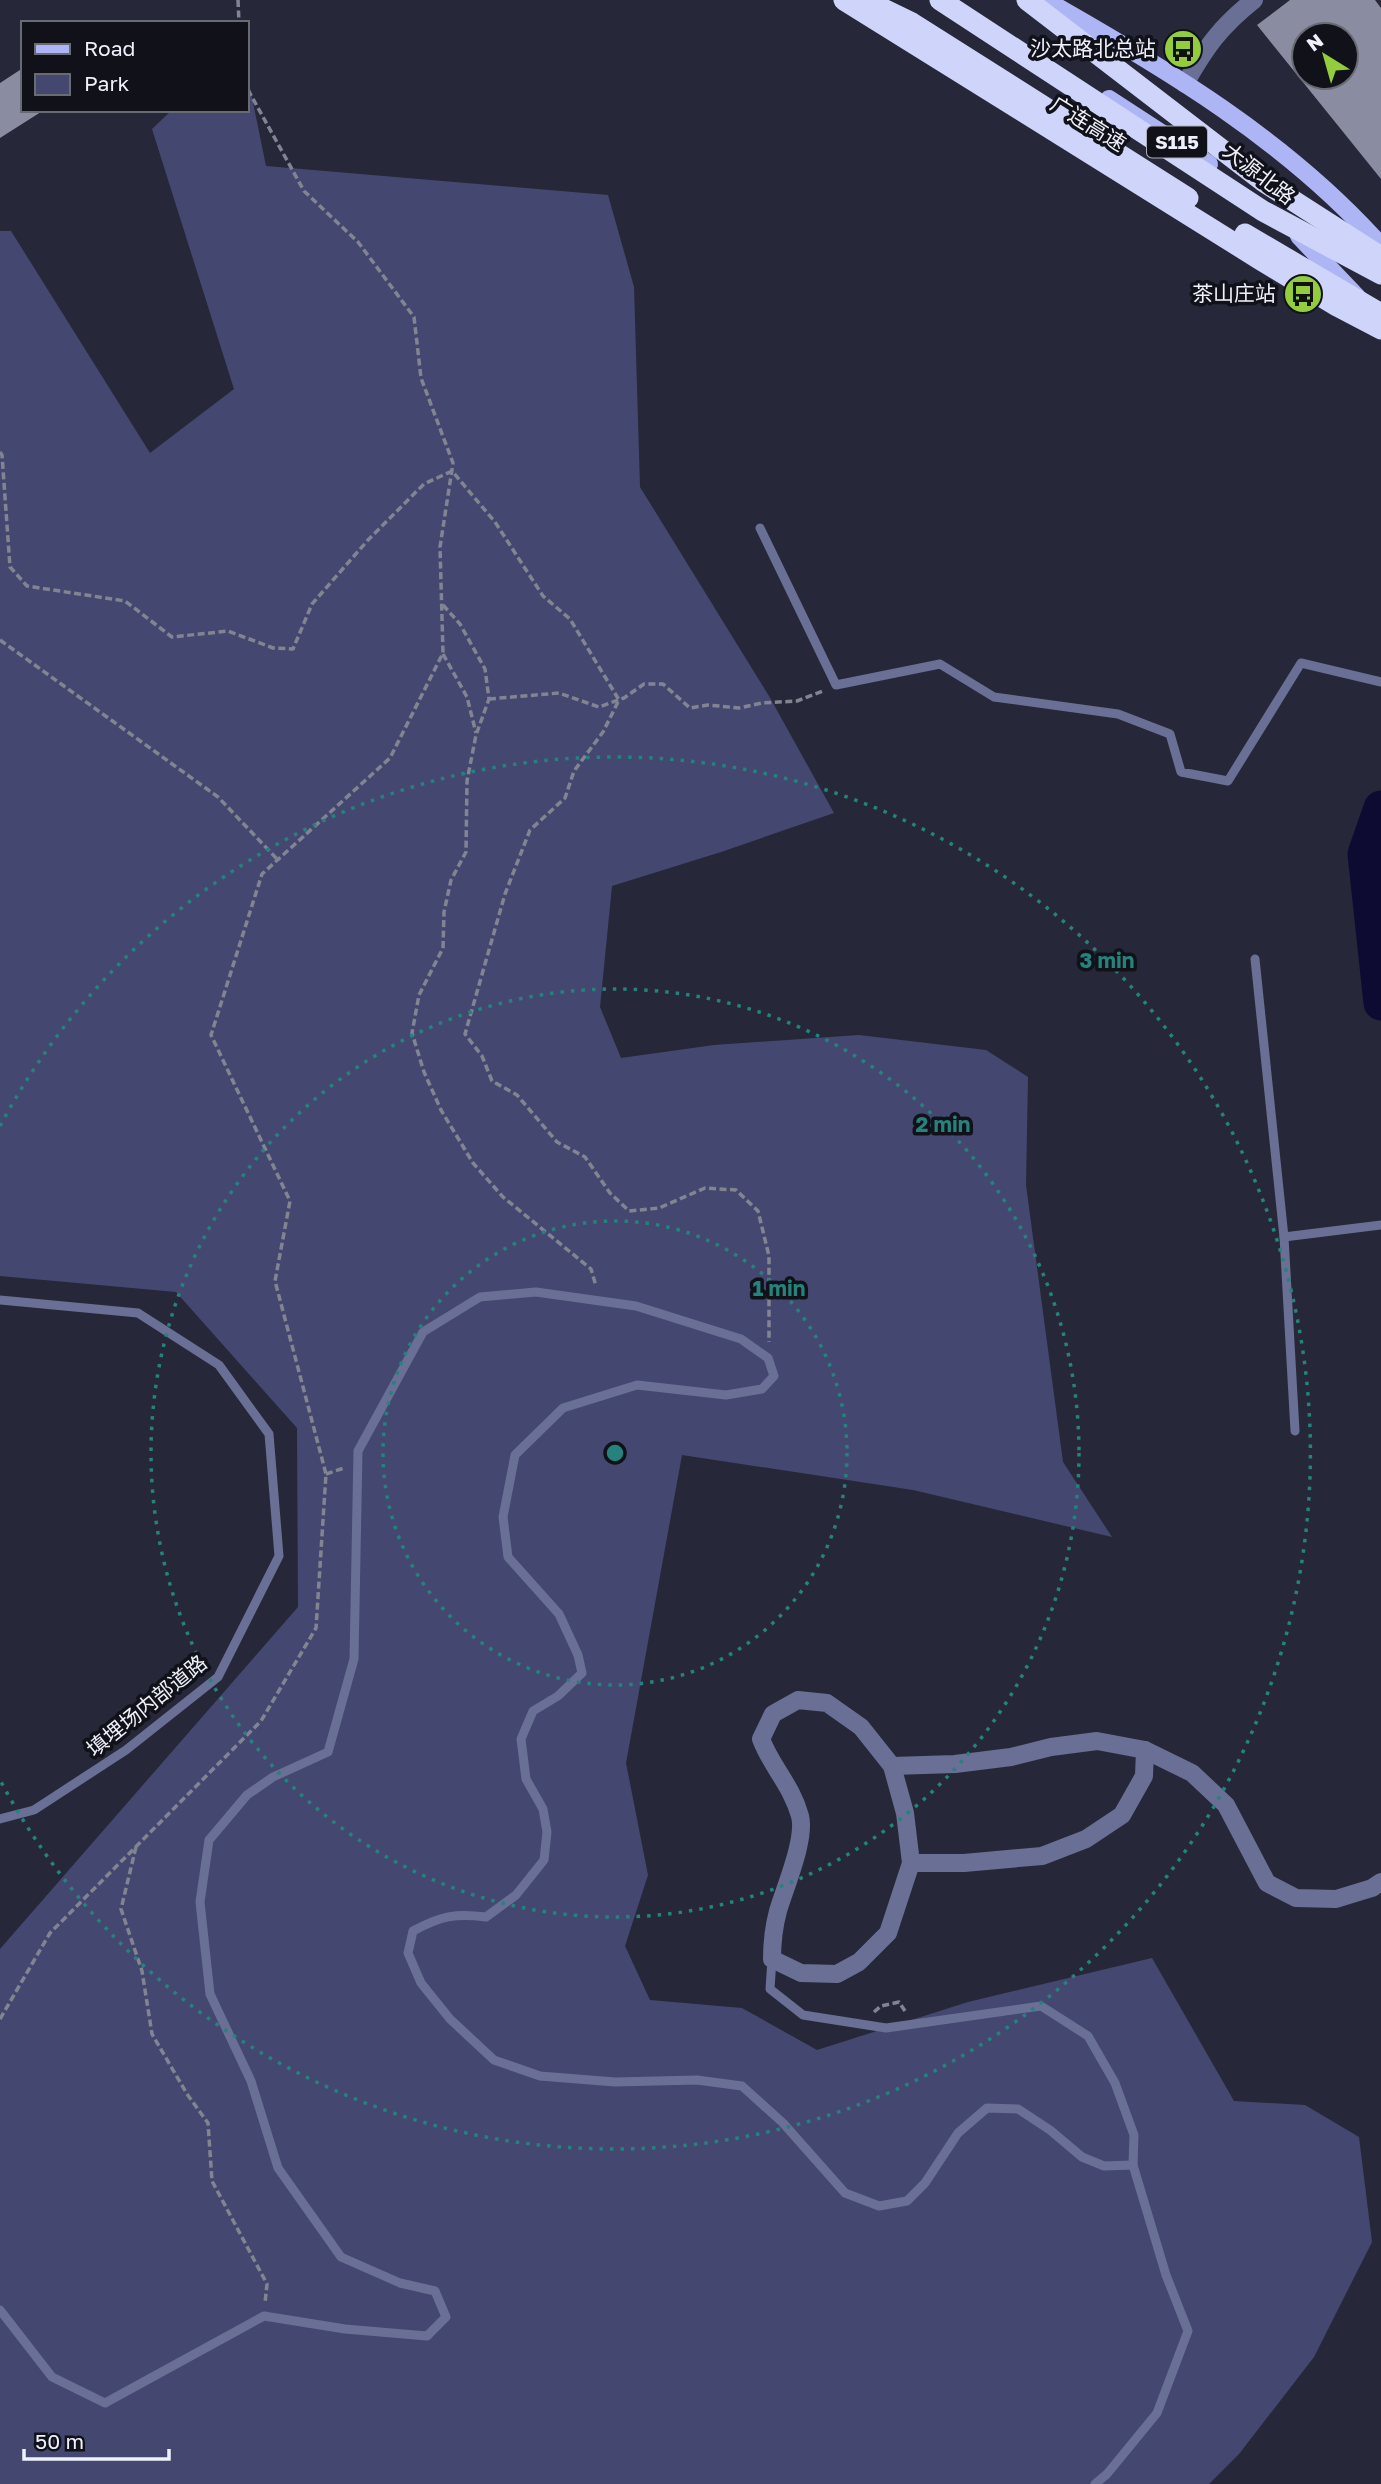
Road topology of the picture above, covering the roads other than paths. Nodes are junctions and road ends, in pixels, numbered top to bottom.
1 (844, 0) edge
2 (865, 0) edge
3 (940, 0) edge
4 (1027, 0) edge
5 (1045, 0) edge
6 (1254, 0) edge
7 (1185, 84) junction
8 (1381, 246) edge
9 (1381, 257) edge
10 (1381, 274) edge
11 (1381, 314) edge
12 (1381, 328) edge
13 (760, 528) dead end
14 (1381, 682) edge
15 (1255, 959) dead end
16 (1381, 1225) edge
17 (1284, 1237) junction
18 (0, 1300) edge
19 (1295, 1431) dead end
20 (1145, 1749) junction
21 (892, 1766) junction
22 (0, 1819) edge
23 (911, 1863) junction
24 (1381, 1882) edge
25 (772, 1959) junction
26 (1133, 2165) junction
27 (0, 2311) edge
28 (1095, 2484) edge

1 - 12 highway, 广连高速
2 - 11 highway
3 - 10 highway, 广连高速
3 - 12 main road, 大源北路 / S115
4 - 9 highway
5 - 7 main road, 大源北路 / S115
6 - 7 street
7 - 8 main road, 大源北路 / S115
13 - 14 lane
15 - 17 lane
16 - 17 lane
17 - 19 lane
18 - 22 lane, 填埋场内部道路
20 - 21 street
20 - 23 street
20 - 24 street
21 - 23 street
21 - 25 street
23 - 25 street
25 - 26 lane
26 - 27 lane
26 - 28 lane

